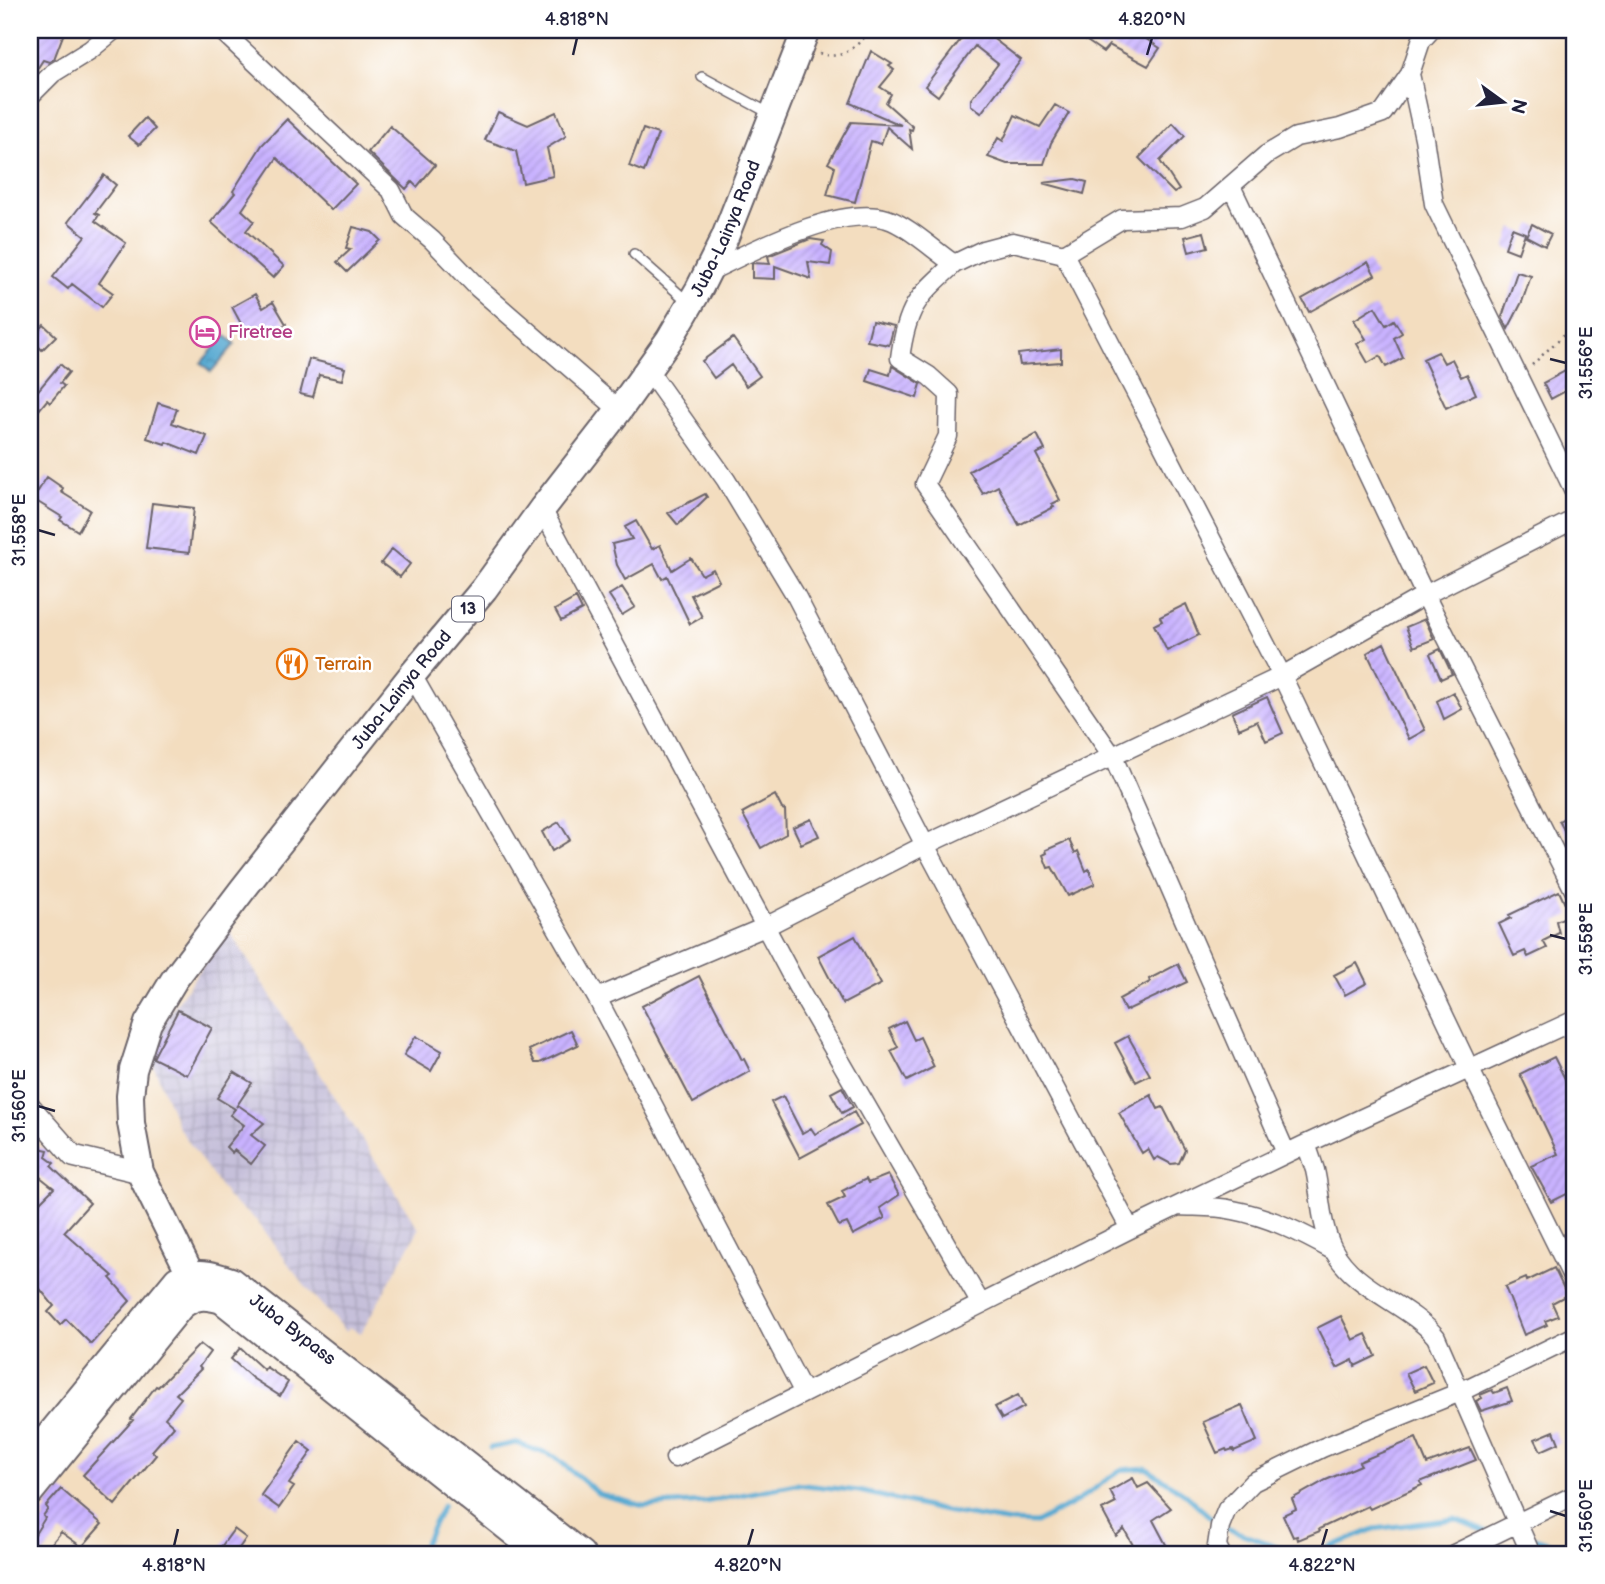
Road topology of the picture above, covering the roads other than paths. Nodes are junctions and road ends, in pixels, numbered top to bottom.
1 (114, 30) edge
2 (221, 30) edge
3 (1431, 30) edge
4 (803, 38) edge
5 (1410, 75) junction
6 (702, 77) dead end
7 (30, 96) edge
8 (773, 116) junction
9 (1231, 186) junction
10 (634, 254) dead end
11 (1064, 254) junction
12 (954, 264) junction
13 (708, 272) junction
14 (691, 305) junction
15 (648, 370) junction
16 (620, 410) junction
17 (1575, 493) edge
18 (542, 509) junction
19 (1575, 519) edge
20 (1425, 595) junction
21 (412, 675) junction
22 (1282, 676) junction
23 (1113, 757) junction
24 (925, 845) junction
25 (1575, 892) edge
26 (765, 927) junction
27 (597, 998) junction
28 (1575, 1020) edge
29 (1469, 1070) junction
30 (31, 1112) edge
31 (1306, 1144) junction
32 (1286, 1153) junction
33 (140, 1172) junction
34 (1177, 1206) junction
35 (162, 1218) junction
36 (1130, 1229) junction
37 (1334, 1251) junction
38 (190, 1273) junction
39 (1575, 1282) edge
40 (226, 1290) junction
41 (981, 1304) junction
42 (135, 1332) junction
43 (1575, 1336) edge
44 (1460, 1392) junction
45 (804, 1393) junction
46 (675, 1458) dead end
47 (30, 1459) edge
48 (30, 1492) edge
49 (1575, 1495) edge
50 (1516, 1524) junction
51 (541, 1554) edge
52 (581, 1554) edge
53 (1221, 1554) edge
54 (1454, 1554) edge
55 (1531, 1554) edge

1 - 7 street
2 - 16 street
3 - 5 street
4 - 8 main road, Juba-Lainya Road / 13
5 - 9 street
5 - 17 street
6 - 8 lane
8 - 13 main road, Juba-Lainya Road / 13
9 - 11 street
9 - 20 street
10 - 14 lane
11 - 12 street
11 - 22 street
12 - 13 street
12 - 23 street
13 - 14 main road, Juba-Lainya Road / 13
14 - 15 main road, Juba-Lainya Road / 13
15 - 16 main road, Juba-Lainya Road / 13
15 - 24 street
16 - 18 main road, Juba-Lainya Road / 13
18 - 21 main road, Juba-Lainya Road / 13
18 - 26 street
19 - 20 street
20 - 22 street
20 - 25 street
21 - 27 street
21 - 33 main road, Juba-Lainya Road / 13
22 - 23 street
22 - 29 street
23 - 24 street
23 - 32 street
24 - 26 street
24 - 36 street
26 - 27 street
26 - 41 street
27 - 45 street
28 - 29 street
29 - 31 street
29 - 39 street
30 - 33 street
31 - 32 street
31 - 37 street
32 - 34 street
33 - 35 main road, Juba-Lainya Road
33 - 40 main road, Juba-Lainya Road
34 - 36 street
34 - 37 street
35 - 38 main road, Juba-Lainya Road
35 - 42 main road
36 - 41 street
37 - 44 street
38 - 40 main road, Juba-Lainya Road
38 - 42 main road
40 - 48 main road, Juba Bypass
40 - 51 main road, Juba Bypass
40 - 52 main road, Juba Bypass
41 - 45 street
42 - 47 main road
43 - 44 street
44 - 50 street
44 - 53 street
45 - 46 street
49 - 50 street
50 - 54 street
50 - 55 street

